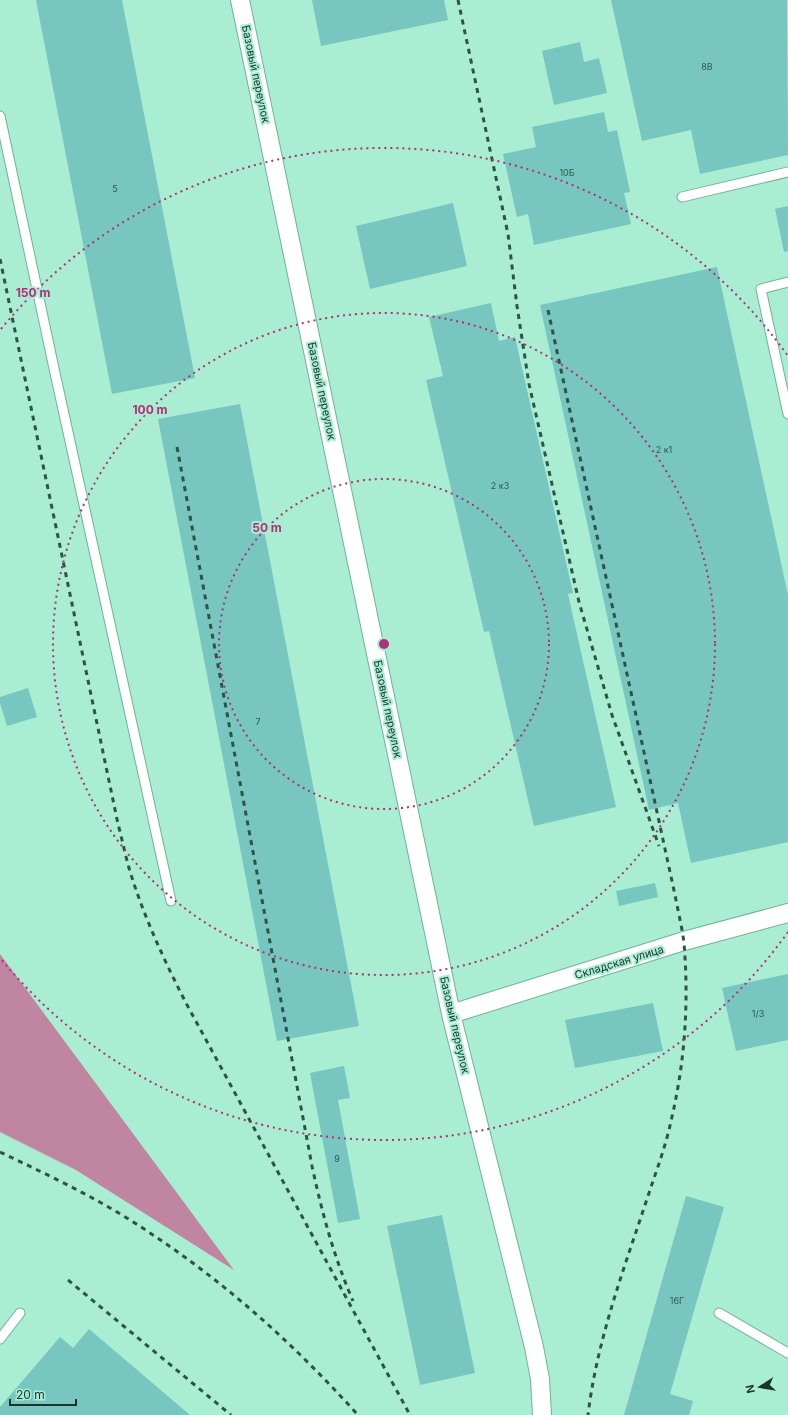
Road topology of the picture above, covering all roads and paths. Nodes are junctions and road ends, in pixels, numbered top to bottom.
1 (240, 0) edge
2 (0, 116) edge
3 (788, 172) edge
4 (682, 197) dead end
5 (788, 282) edge
6 (788, 414) edge
7 (171, 901) dead end
8 (788, 914) edge
9 (451, 1014) junction
10 (20, 1313) dead end
11 (719, 1313) dead end
12 (0, 1339) edge
13 (788, 1353) edge
14 (542, 1415) edge

1 - 9 street, Базовый переулок
2 - 7 lane
3 - 4 lane
5 - 6 lane
8 - 9 street, Складская улица
9 - 14 street, Базовый переулок
10 - 12 lane
11 - 13 lane

